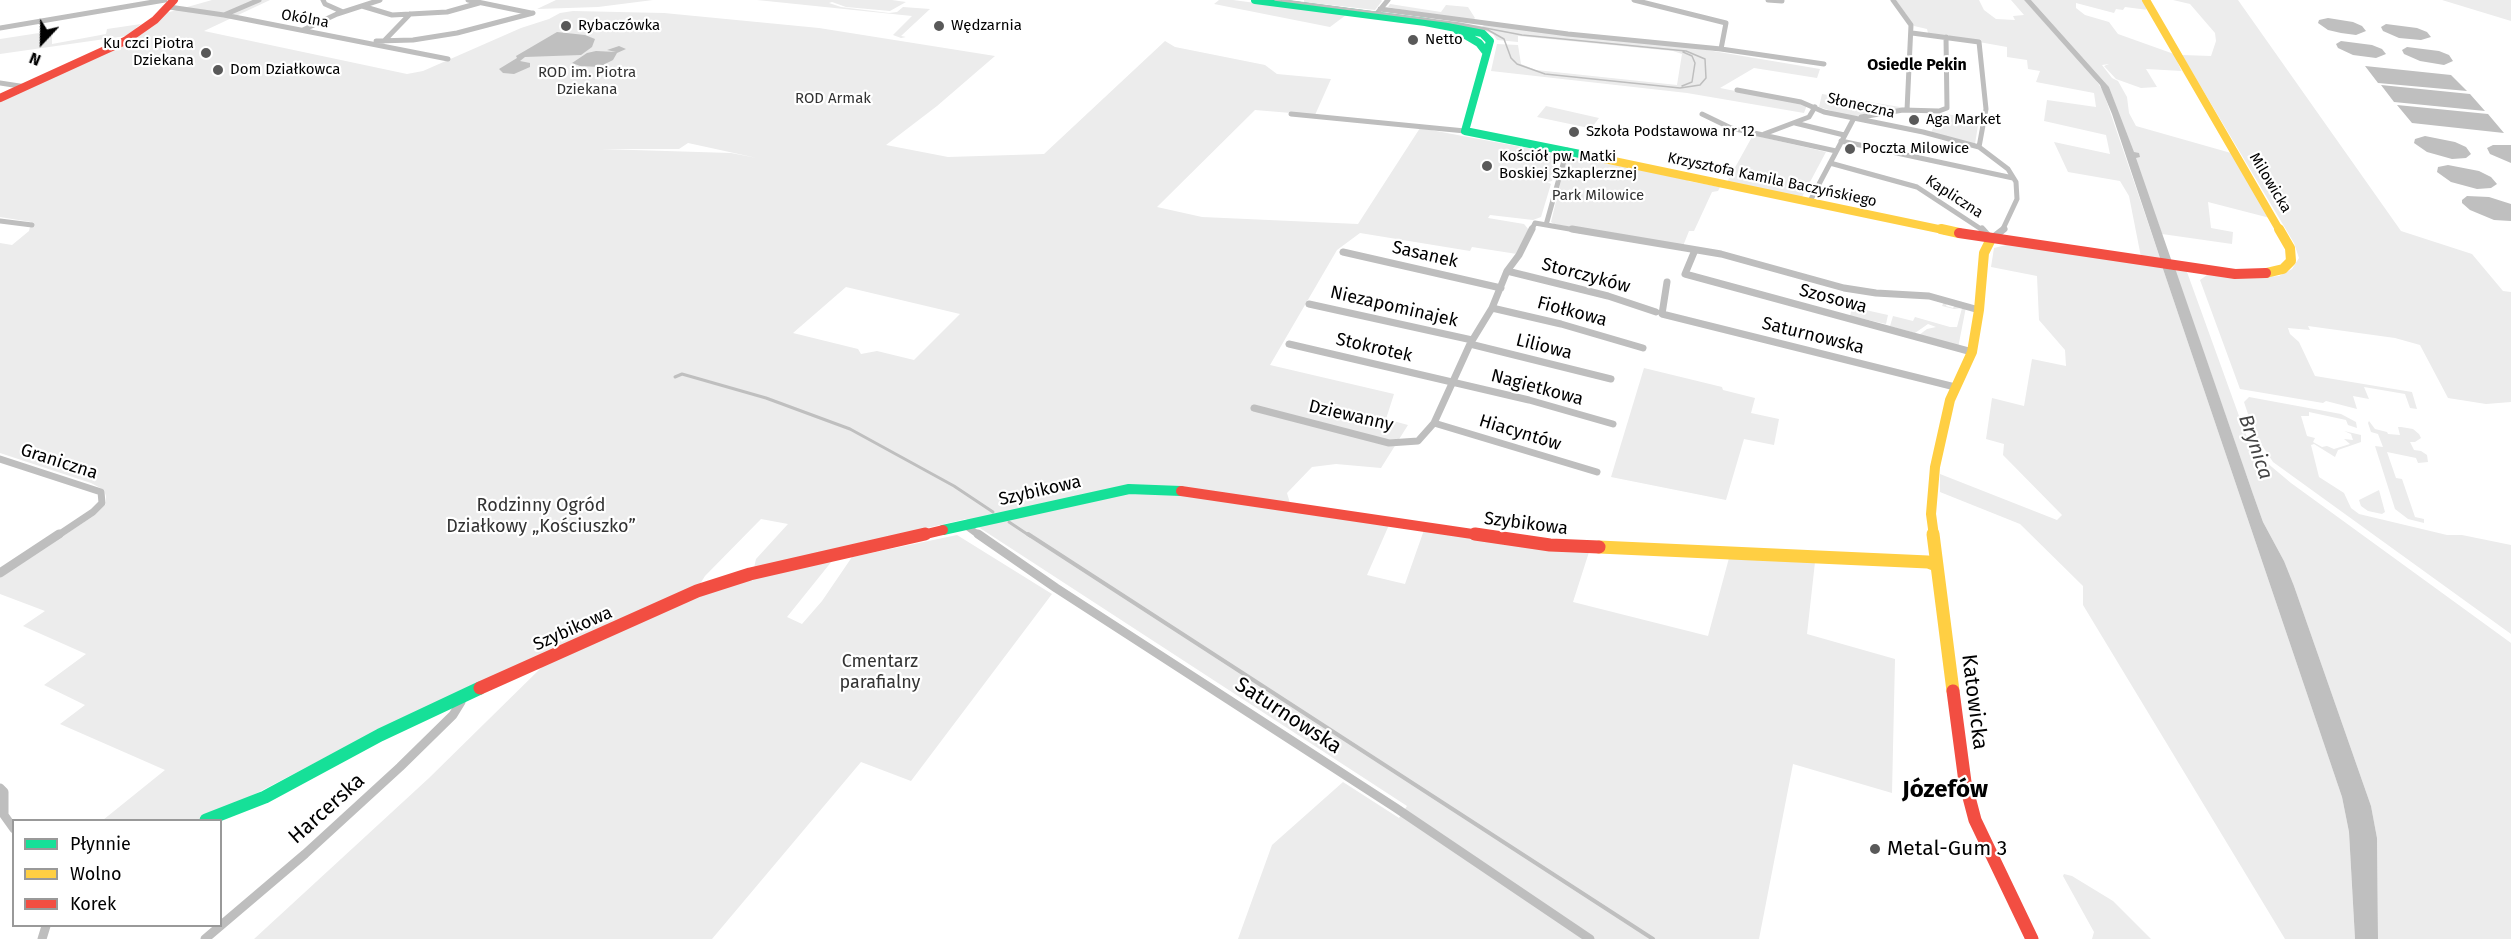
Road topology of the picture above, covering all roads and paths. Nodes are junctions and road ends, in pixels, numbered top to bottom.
1 (259, 0) edge
2 (323, 0) edge
3 (380, 0) edge
4 (468, 0) edge
5 (1255, 0) edge
6 (1388, 0) edge
7 (1634, 0) edge
8 (1768, 0) edge
9 (2145, 0) edge
10 (1886, 1) edge
11 (1893, 1) edge
12 (170, 2) edge
13 (1782, 2) edge
14 (479, 3) junction
15 (362, 6) junction
16 (343, 12) junction
17 (1378, 12) junction
18 (410, 14) junction
19 (224, 15) junction
20 (0, 28) edge
21 (301, 31) junction
22 (1912, 33) junction
23 (1946, 37) junction
24 (384, 41) junction
25 (367, 42) junction
26 (1721, 50) junction
27 (448, 59) dead end
28 (1824, 64) dead end
29 (0, 83) edge
30 (26, 87) junction
31 (1737, 90) dead end
32 (0, 98) edge
33 (1815, 107) junction
34 (1907, 110) junction
35 (1292, 114) dead end
36 (1702, 114) dead end
37 (1854, 118) junction
38 (1794, 123) junction
39 (1465, 131) junction
40 (1762, 135) junction
41 (1843, 138) junction
42 (1979, 147) junction
43 (1567, 150) junction
44 (1836, 151) junction
45 (1830, 163) junction
46 (2013, 178) junction
47 (1809, 203) junction
48 (0, 220) edge
49 (32, 225) dead end
50 (1546, 225) junction
51 (1991, 239) junction
52 (1695, 250) junction
53 (1343, 252) dead end
54 (2155, 262) joint
55 (1507, 271) junction
56 (1667, 282) dead end
57 (1501, 288) junction
58 (1309, 304) dead end
59 (1492, 308) junction
60 (1979, 310) junction
61 (1659, 313) junction
62 (1471, 342) junction
63 (1289, 344) dead end
64 (1643, 348) dead end
65 (1972, 352) junction
66 (1611, 379) dead end
67 (1452, 381) junction
68 (1955, 387) junction
69 (1254, 408) dead end
70 (1434, 423) junction
71 (1613, 424) dead end
72 (0, 459) edge
73 (1597, 472) dead end
74 (965, 525) junction
75 (1936, 565) junction
76 (0, 573) edge
77 (460, 697) junction
78 (1, 795) edge
79 (208, 819) edge
80 (12, 826) edge
81 (222, 925) edge
82 (219, 927) edge
83 (205, 939) edge
84 (1590, 939) edge
85 (2032, 939) edge

1 - 19 street
2 - 16 street
3 - 15 street
4 - 14 street
5 - 17 street
6 - 17 street
7 - 26 street
8 - 13 street
9 - 54 street, Milowicka
10 - 11 street
11 - 22 street
12 - 19 street, Okólna
12 - 20 street, Okólna
12 - 30 street
14 - 18 street
14 - 24 street, Okólna
15 - 16 street
15 - 18 street
16 - 21 street
17 - 26 street
17 - 39 street
18 - 24 street
19 - 21 street, Okólna
21 - 25 street, Okólna
22 - 23 street
22 - 34 street
23 - 34 street
23 - 42 street
24 - 25 street, Okólna
25 - 27 street, Okólna
26 - 28 street
29 - 30 street
30 - 32 street
31 - 33 street, Słoneczna
33 - 37 street, Słoneczna
33 - 38 street
34 - 37 street
35 - 39 street
36 - 40 street
37 - 41 street
37 - 42 street, Słoneczna
38 - 40 street
38 - 41 street
39 - 43 street, Krzysztofa Kamila Baczyńskiego
40 - 44 street
41 - 44 street
41 - 46 street
42 - 46 street
43 - 47 street, Krzysztofa Kamila Baczyńskiego
43 - 50 street
44 - 45 street
45 - 47 street
45 - 51 street, Kapliczna
46 - 51 street
47 - 51 street, Krzysztofa Kamila Baczyńskiego
48 - 49 street
50 - 52 street
50 - 55 street
51 - 54 street, Krzysztofa Kamila Baczyńskiego
51 - 60 street
52 - 60 street
52 - 65 street, Szosowa
53 - 57 street, Sasanek
55 - 57 street
55 - 61 street, Storczyków
56 - 61 street
57 - 59 street
58 - 62 street, Niezapominajek
59 - 62 street
59 - 64 street, Fiołkowa
60 - 65 street
61 - 68 street, Saturnowska
62 - 66 street, Liliowa
62 - 67 street
63 - 67 street, Stokrotek
65 - 68 street
67 - 70 street
67 - 71 street, Nagietkowa
68 - 75 street
69 - 70 street, Dziewanny
70 - 73 street, Hiacyntów
72 - 76 street, Graniczna
74 - 75 street, Szybikowa
74 - 77 street, Szybikowa
74 - 84 street, Saturnowska
75 - 85 street, Katowicka
77 - 79 street, Szybikowa
77 - 81 street, Harcerska
78 - 80 street
82 - 83 street, Harcerska

